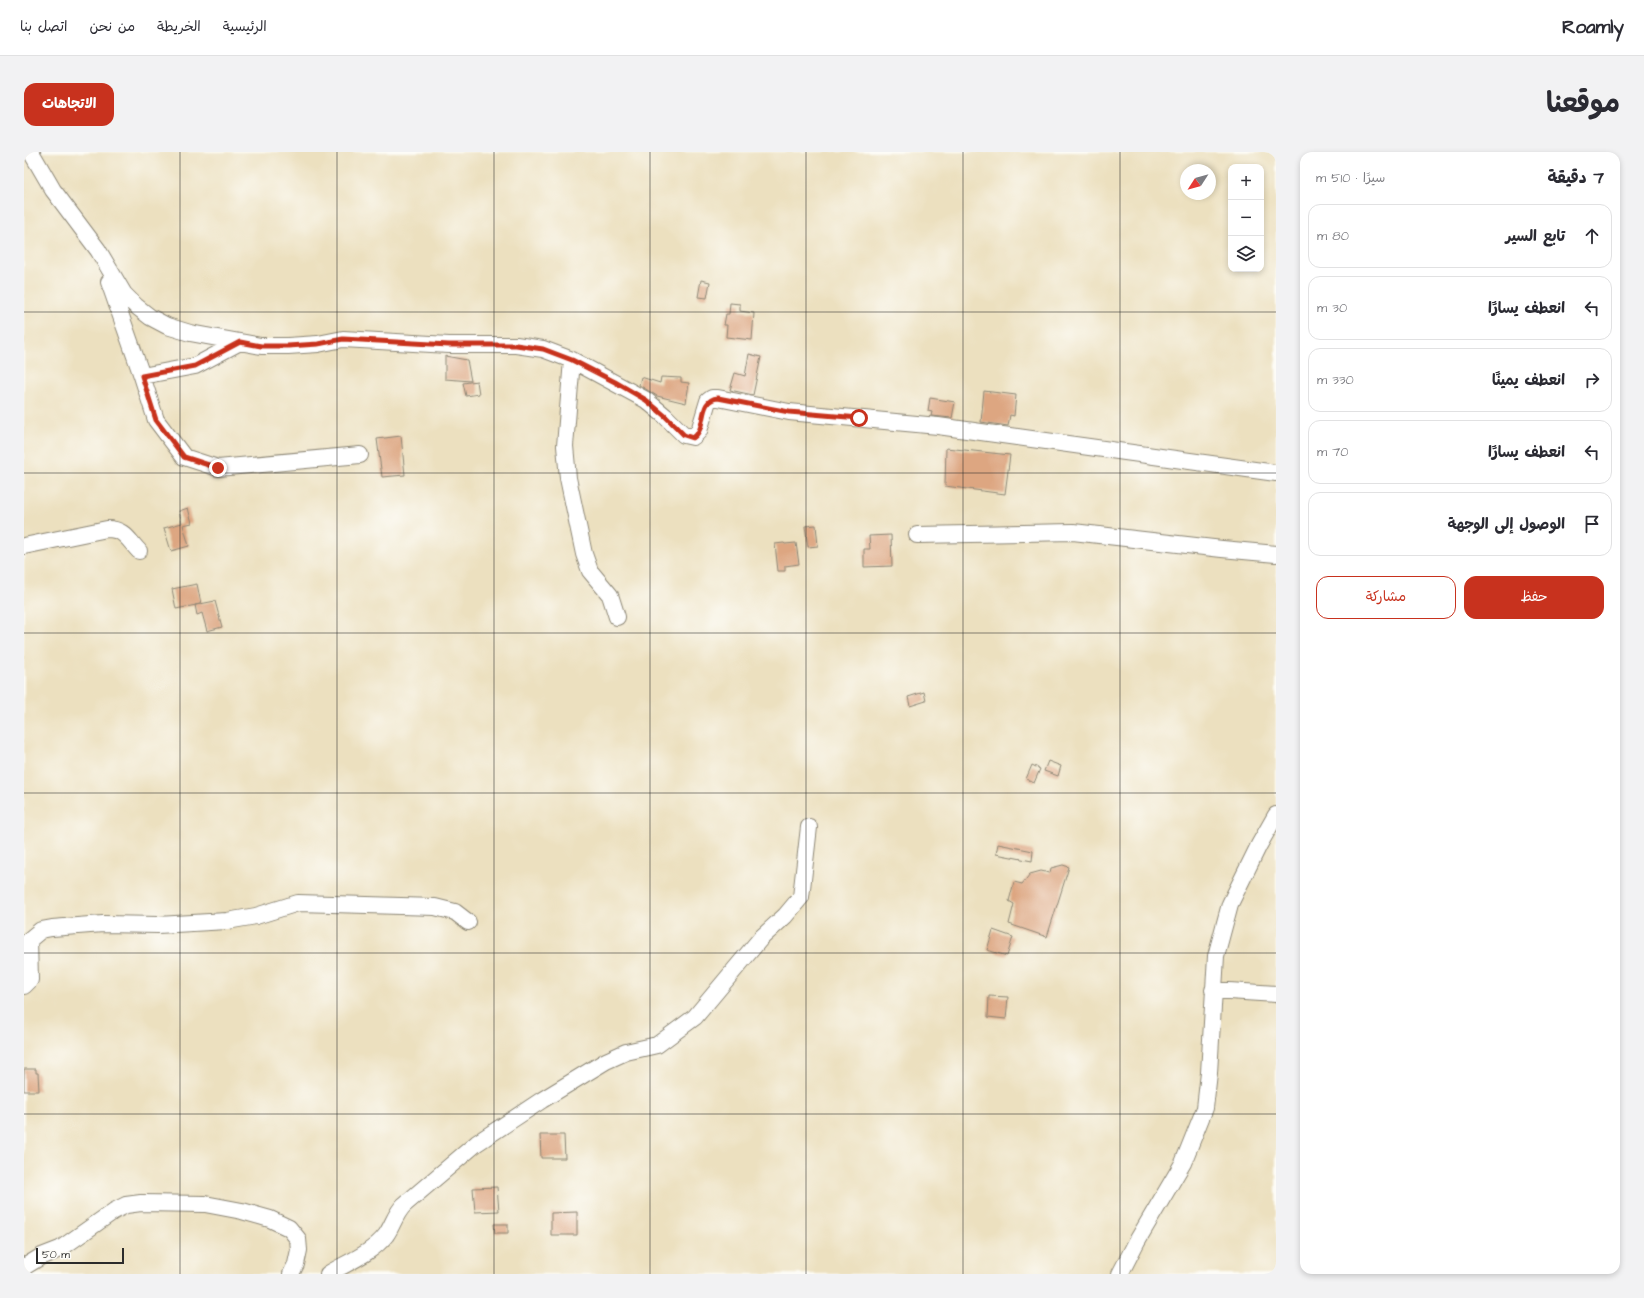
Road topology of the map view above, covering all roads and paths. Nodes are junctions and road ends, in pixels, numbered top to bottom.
1 (30, 152) edge
2 (98, 250) junction
3 (240, 342) junction
4 (572, 360) junction
5 (142, 376) junction
6 (360, 455) dead end
7 (1276, 473) edge
8 (917, 535) dead end
9 (24, 546) edge
10 (139, 551) dead end
11 (1276, 554) edge
12 (616, 617) dead end
13 (1276, 815) edge
14 (810, 827) dead end
15 (468, 922) dead end
16 (24, 986) edge
17 (1213, 990) junction
18 (1276, 994) edge
19 (24, 1267) edge
20 (291, 1274) edge
21 (328, 1274) edge
22 (1120, 1274) edge

1 - 2 street
2 - 3 street
2 - 5 street
3 - 4 street
3 - 5 street
4 - 7 street
4 - 12 street
5 - 6 street
8 - 11 street
9 - 10 street
13 - 17 street
14 - 21 street
15 - 16 street
17 - 18 street
17 - 22 street
19 - 20 street

